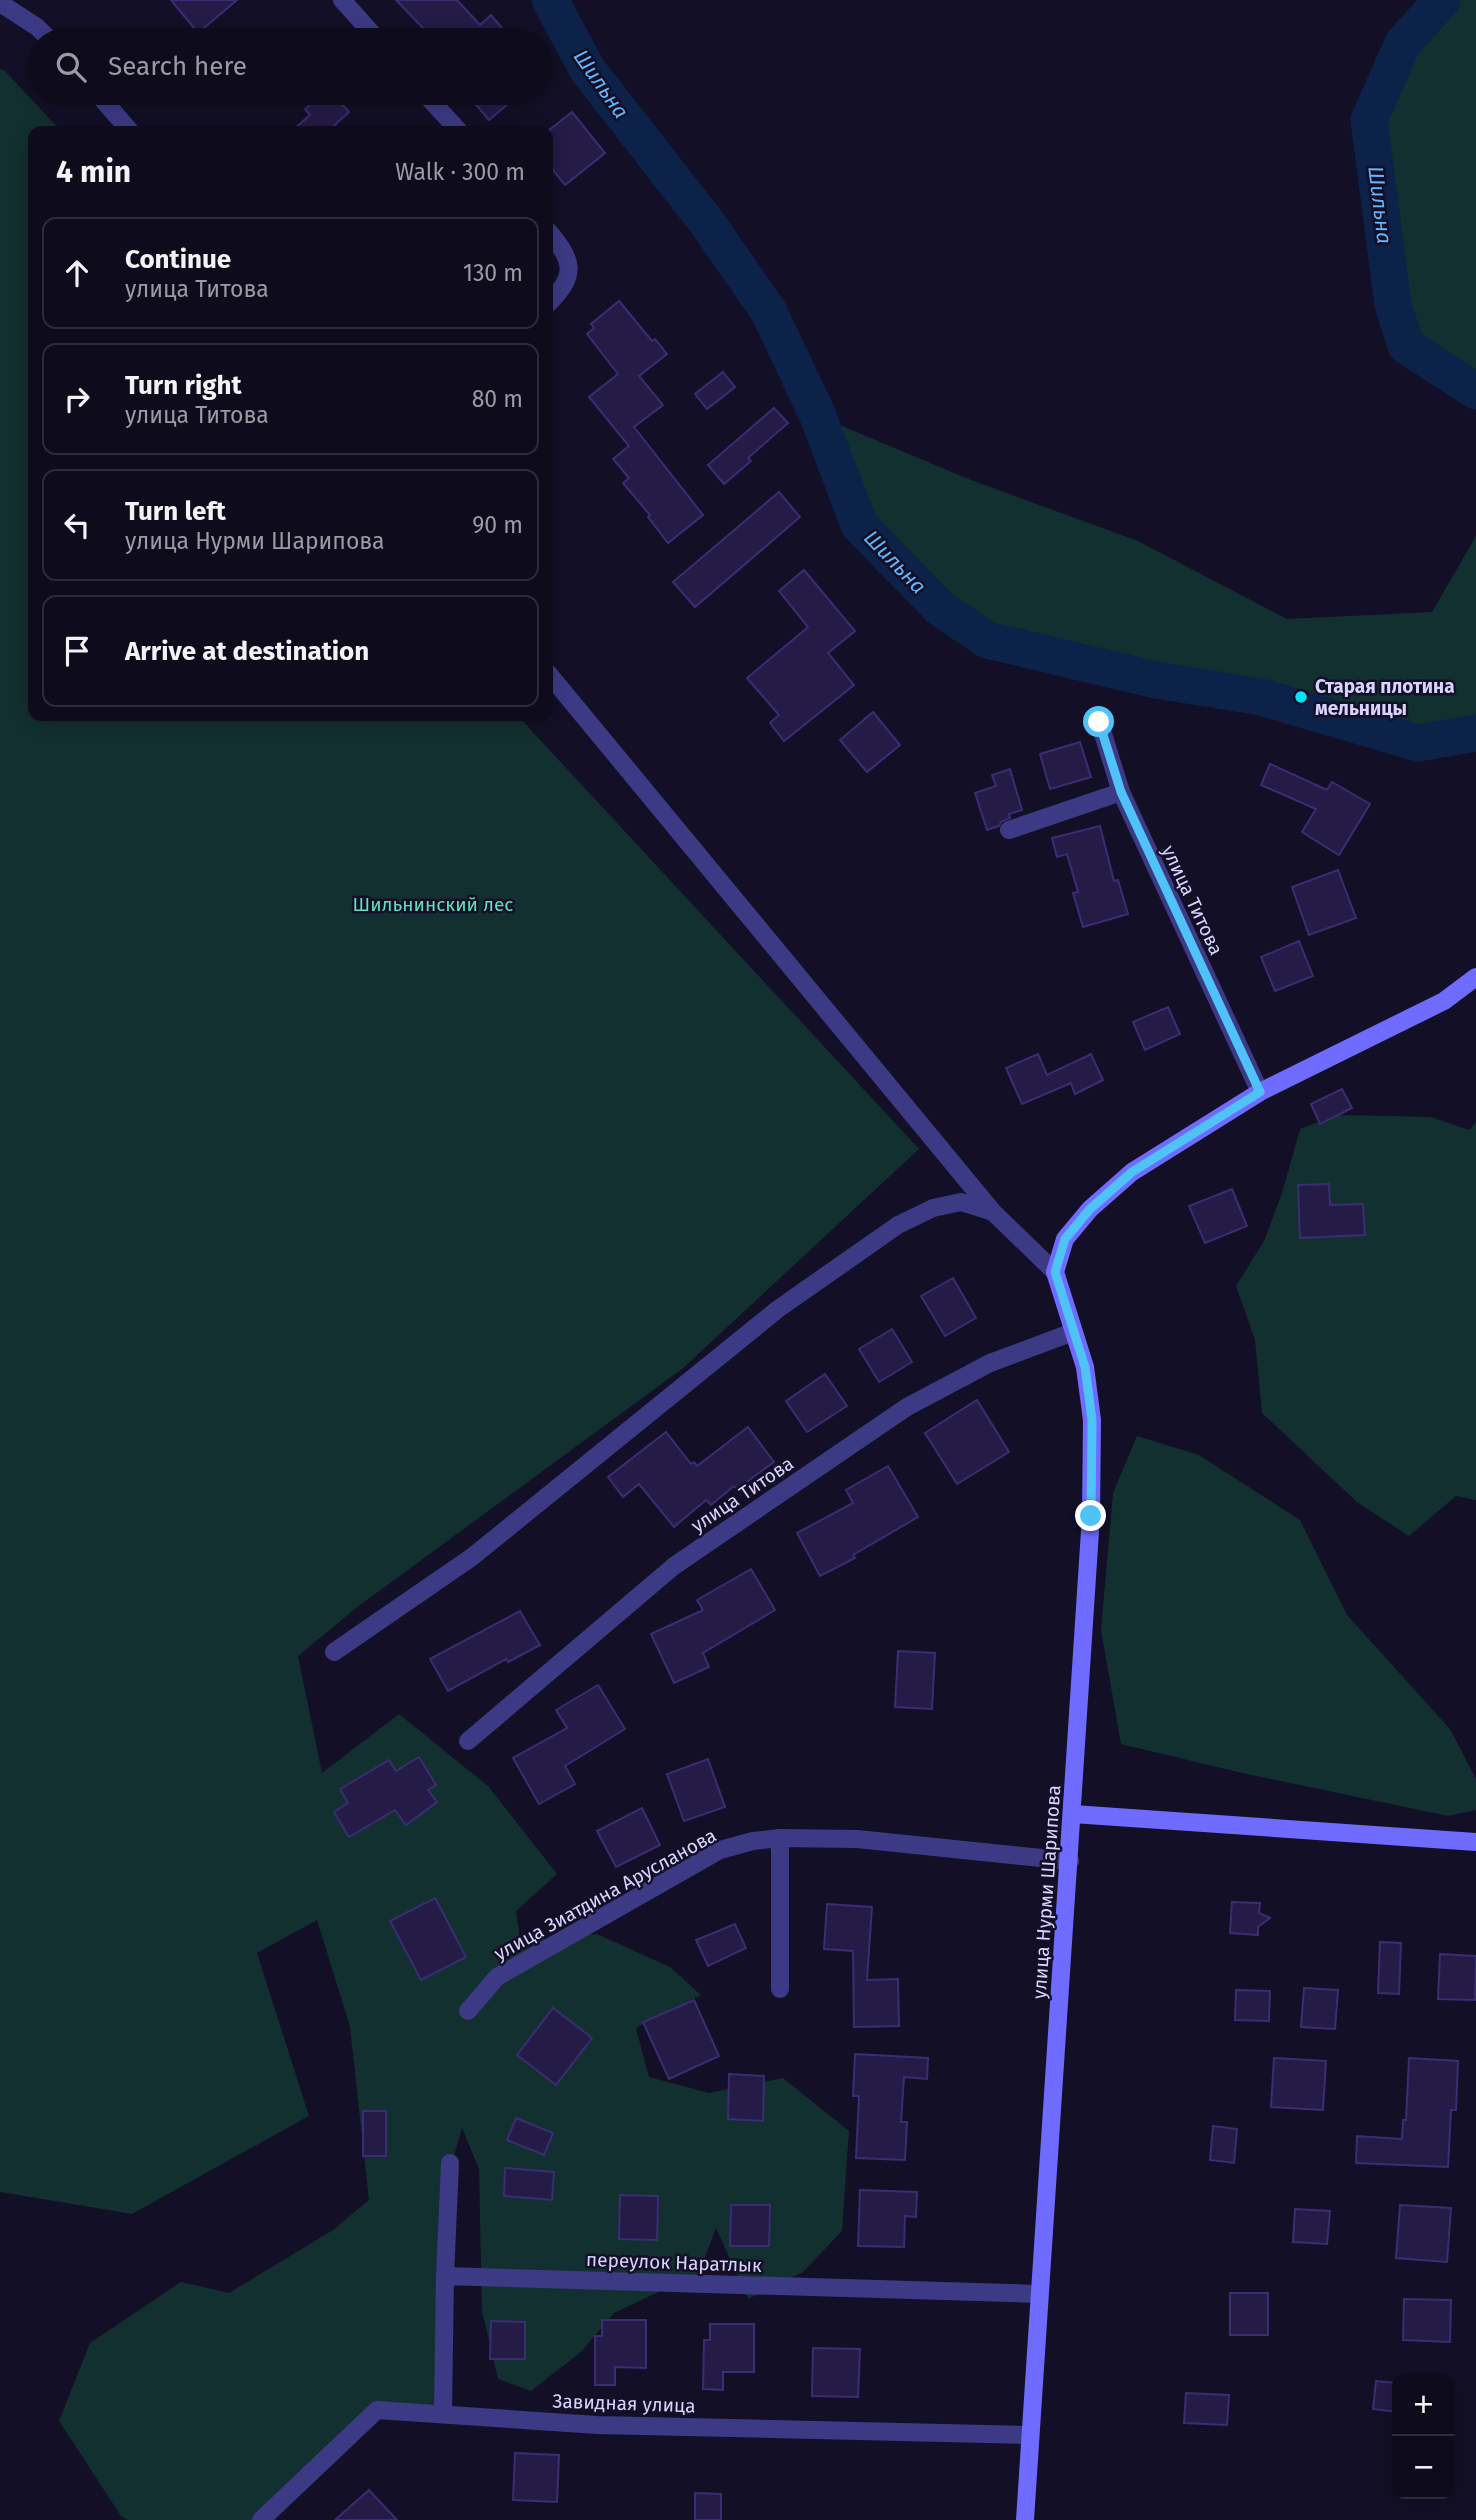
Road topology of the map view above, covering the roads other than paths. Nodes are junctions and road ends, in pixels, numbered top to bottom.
1 (342, 0) edge
2 (0, 3) edge
3 (38, 28) edge
4 (367, 28) edge
5 (107, 105) edge
6 (435, 105) edge
7 (126, 126) edge
8 (454, 126) edge
9 (553, 238) edge
10 (553, 299) edge
11 (553, 679) edge
12 (1099, 722) dead end
13 (1121, 792) junction
14 (1009, 830) dead end
15 (1476, 978) edge
16 (1260, 1092) junction
17 (993, 1212) junction
18 (1055, 1272) junction
19 (1073, 1332) junction
20 (334, 1652) dead end
21 (468, 1741) dead end
22 (1073, 1814) junction
23 (780, 1838) junction
24 (1476, 1842) edge
25 (1070, 1861) junction
26 (780, 1989) dead end
27 (468, 2011) dead end
28 (450, 2163) dead end
29 (445, 2277) junction
30 (1039, 2294) junction
31 (443, 2413) junction
32 (1030, 2435) junction
33 (261, 2520) edge
34 (1025, 2520) edge

1 - 4 street
2 - 3 street
5 - 7 street
6 - 8 street
9 - 10 street
11 - 17 street
12 - 13 street, улица Титова
13 - 14 street
13 - 16 street, улица Титова
15 - 16 main road
16 - 18 main road
17 - 18 street
17 - 20 street
18 - 19 main road, улица Нурми Шарипова
19 - 21 street, улица Титова
19 - 22 main road, улица Нурми Шарипова
22 - 24 main road
22 - 25 main road, улица Нурми Шарипова
23 - 25 street, улица Зиатдина Арусланова
23 - 26 street
23 - 27 street, улица Зиатдина Арусланова
25 - 30 main road, улица Нурми Шарипова
28 - 29 street
29 - 30 street, переулок Наратлык
29 - 31 street
30 - 32 main road, улица Нурми Шарипова
31 - 32 street, Завидная улица
31 - 33 street, Завидная улица
32 - 34 main road, улица Нурми Шарипова

